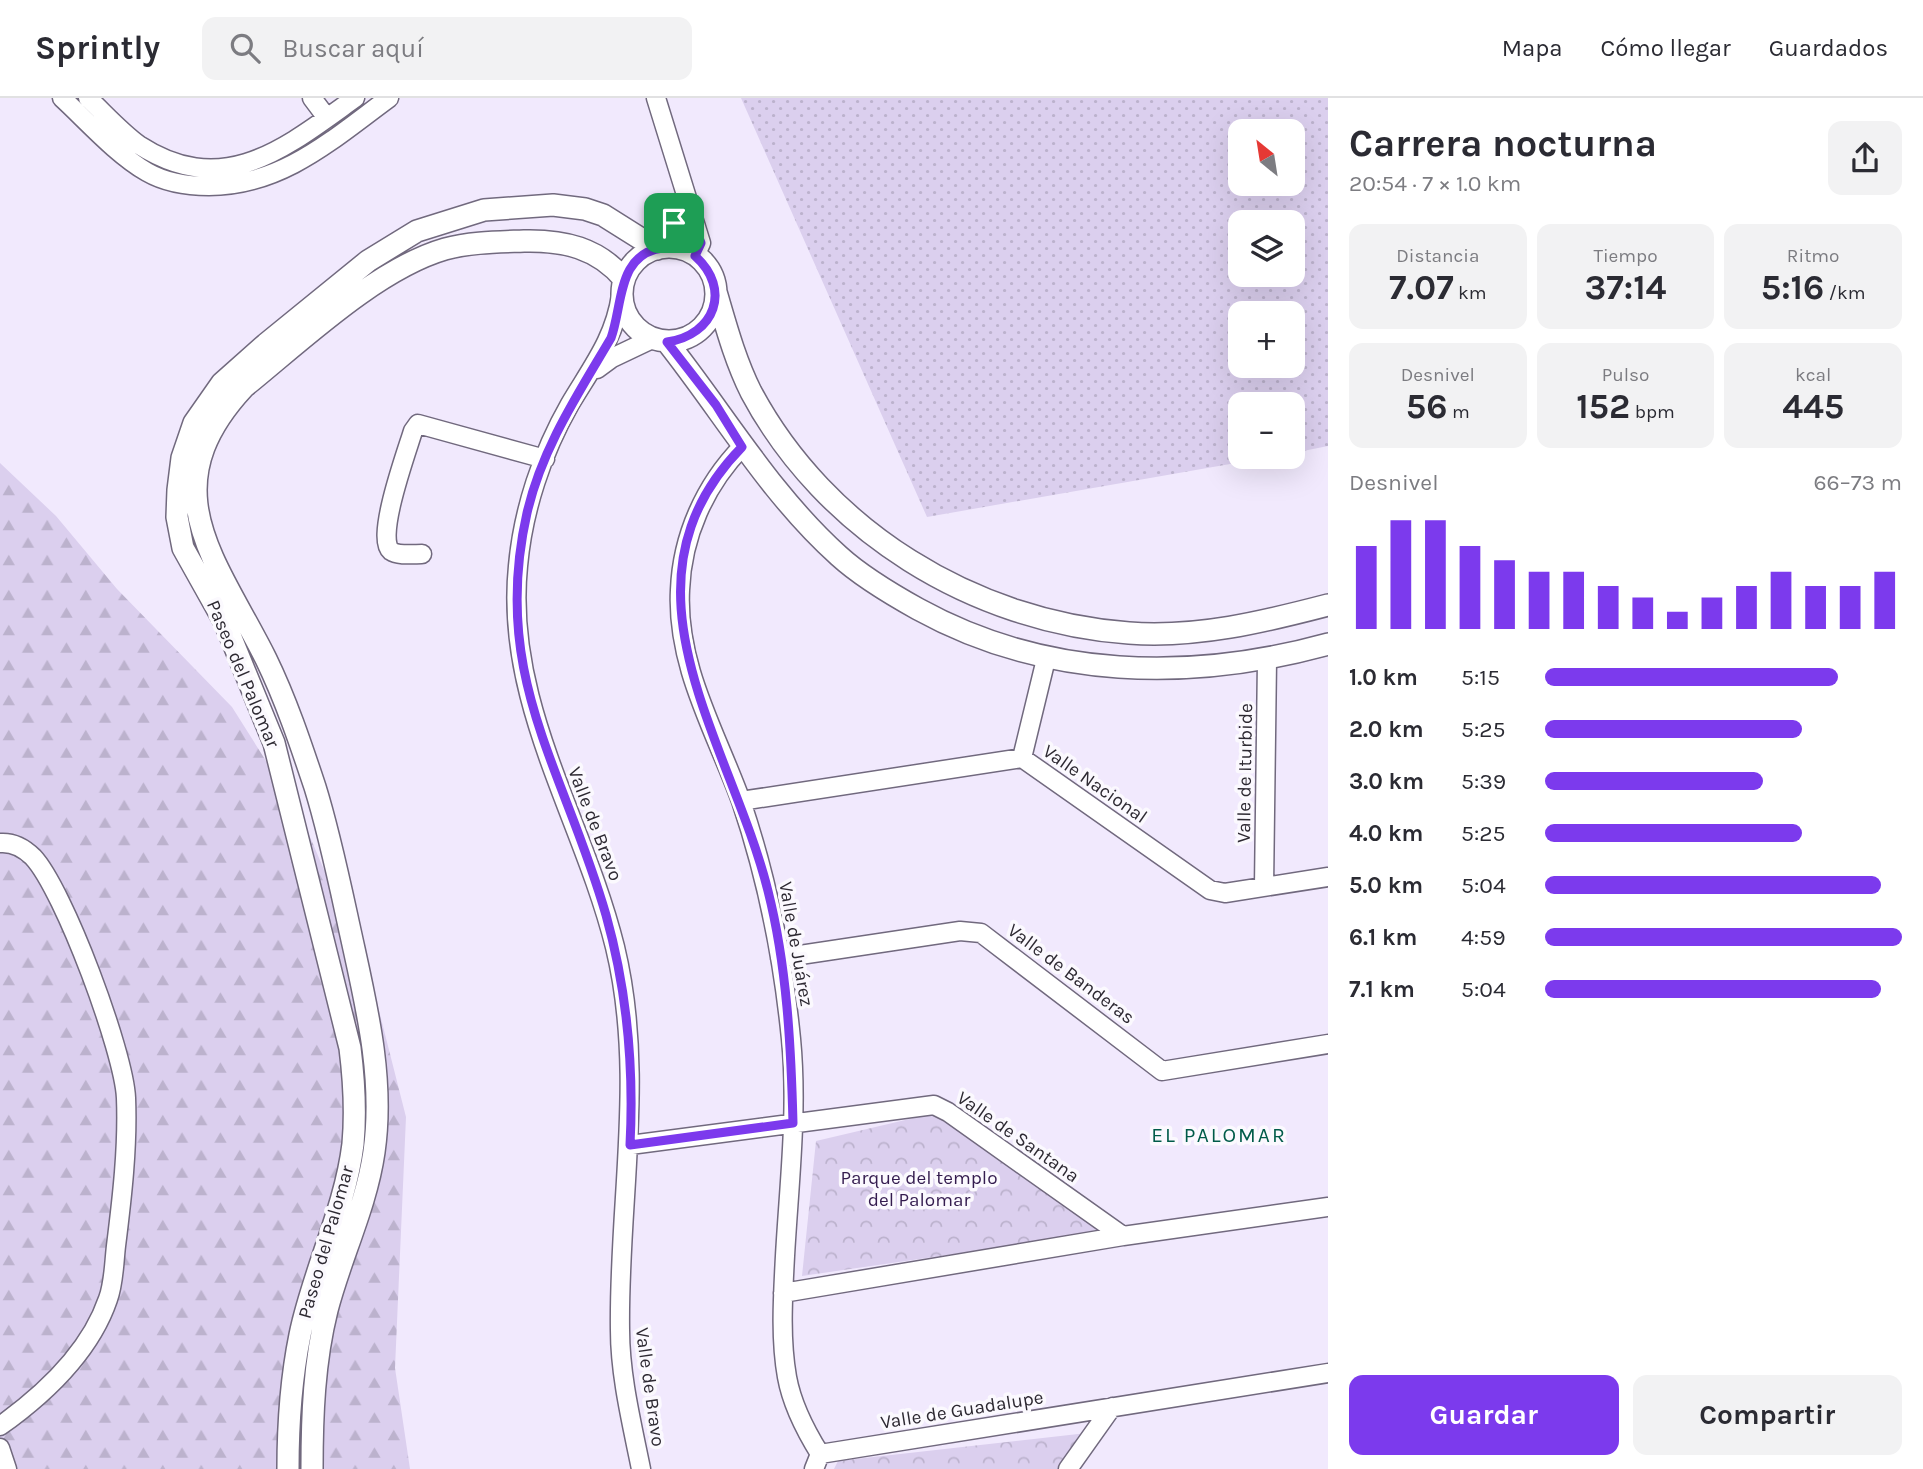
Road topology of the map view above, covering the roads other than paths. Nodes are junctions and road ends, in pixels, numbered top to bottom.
1 (62, 98) edge
2 (88, 98) edge
3 (312, 98) edge
4 (355, 98) edge
5 (389, 98) edge
6 (656, 98) edge
7 (327, 118) junction
8 (687, 204) junction
9 (660, 248) junction
10 (695, 256) junction
11 (623, 287) junction
12 (716, 292) junction
13 (660, 340) junction
14 (589, 376) junction
15 (742, 447) junction
16 (545, 459) junction
17 (422, 554) dead end
18 (1328, 606) edge
19 (233, 618) junction
20 (1328, 645) edge
21 (1046, 659) junction
22 (1267, 660) junction
23 (1022, 758) junction
24 (741, 802) junction
25 (0, 843) edge
26 (337, 871) junction
27 (1328, 877) edge
28 (309, 880) junction
29 (1264, 887) junction
30 (780, 958) junction
31 (1328, 1044) edge
32 (793, 1123) junction
33 (630, 1145) junction
34 (1328, 1207) edge
35 (1123, 1236) junction
36 (337, 1243) junction
37 (783, 1293) junction
38 (1328, 1373) edge
39 (1112, 1407) junction
40 (1, 1428) edge
41 (0, 1448) edge
42 (817, 1462) edge
43 (3, 1468) edge
44 (288, 1469) edge
45 (312, 1469) edge
46 (641, 1469) edge
47 (1068, 1469) edge

1 - 5 street
2 - 7 street
3 - 7 street
4 - 7 street
6 - 8 street
8 - 9 street
8 - 10 street
9 - 10 street
9 - 11 street
9 - 19 street, Paseo del Palomar
10 - 12 street
11 - 13 street
11 - 14 street, Valle de Bravo
11 - 19 street, Paseo del Palomar
12 - 13 street
12 - 18 street
13 - 14 street, Valle de Bravo
13 - 15 street
14 - 16 street, Valle de Bravo
15 - 21 street
15 - 24 street, Valle de Juárez
16 - 17 street
16 - 33 street, Valle de Bravo
19 - 26 street, Paseo del Palomar
19 - 28 street, Paseo del Palomar
20 - 22 street
21 - 22 street
21 - 23 street
22 - 29 street, Valle de Iturbide
23 - 24 street, Valle Nacional
23 - 29 street, Valle Nacional
24 - 30 street, Valle de Juárez
25 - 40 street
26 - 28 street
26 - 36 street, Paseo del Palomar
27 - 29 street, Valle Nacional
28 - 36 street, Paseo del Palomar
30 - 31 street, Valle de Banderas
30 - 32 street, Valle de Juárez
32 - 33 street, Valle de Santana
32 - 35 street, Valle de Santana
32 - 37 street, Valle de Juárez
33 - 46 street, Valle de Bravo
34 - 35 street
35 - 37 street
36 - 44 street, Paseo del Palomar
36 - 45 street, Paseo del Palomar
37 - 42 street, Valle de Juárez
38 - 39 street, Valle de Guadalupe
39 - 42 street, Valle de Guadalupe
39 - 47 street
41 - 43 street

